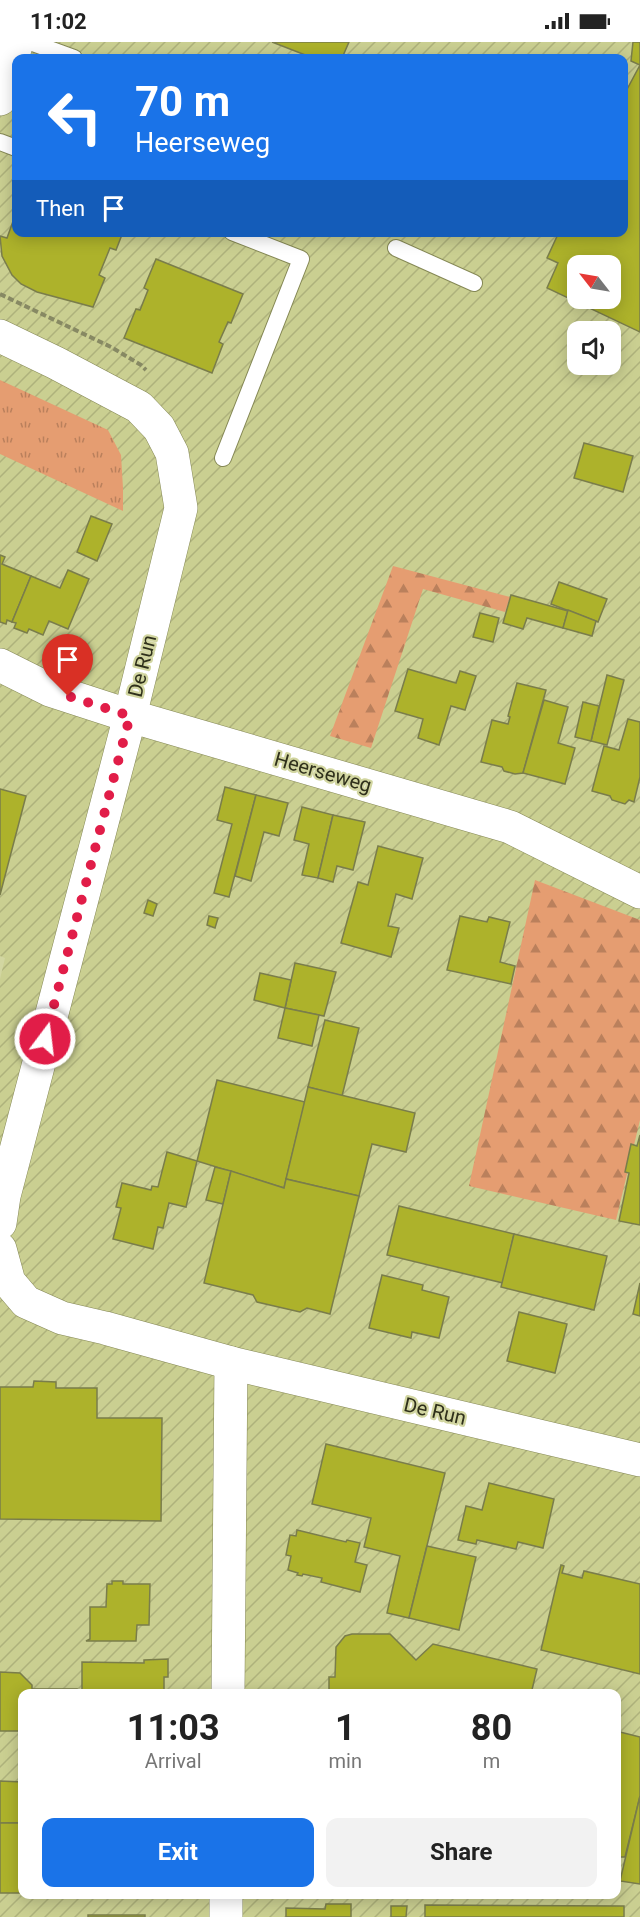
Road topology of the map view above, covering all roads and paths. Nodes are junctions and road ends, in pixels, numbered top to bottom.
1 (30, 42) edge
2 (63, 54) edge
3 (12, 59) edge
4 (0, 99) edge
5 (245, 237) edge
6 (396, 248) dead end
7 (474, 283) dead end
8 (0, 336) edge
9 (223, 458) dead end
10 (0, 666) edge
11 (130, 716) junction
12 (640, 892) edge
13 (0, 1223) edge
14 (0, 1249) edge
15 (231, 1363) junction
16 (640, 1460) edge
17 (228, 1689) edge
18 (226, 1899) edge
19 (226, 1917) edge

1 - 2 lane
3 - 4 street
5 - 9 lane
6 - 7 lane
8 - 11 street, De Run
10 - 11 street, Heerseweg
11 - 12 street, Heerseweg
11 - 13 street, De Run
14 - 15 street, De Run
15 - 16 street, De Run
15 - 17 street
18 - 19 street

